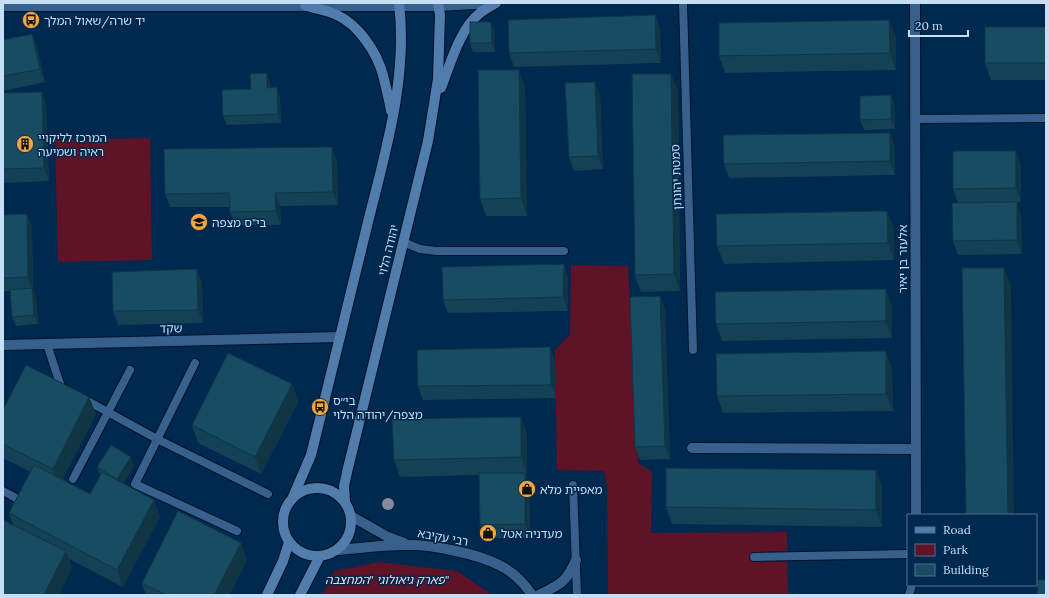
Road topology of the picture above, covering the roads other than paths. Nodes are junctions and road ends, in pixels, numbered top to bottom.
1 (495, 3) edge
2 (683, 3) edge
3 (915, 3) edge
4 (400, 4) edge
5 (438, 4) edge
6 (305, 5) junction
7 (3, 6) edge
8 (434, 105) junction
9 (393, 116) junction
10 (1046, 118) edge
11 (915, 119) junction
12 (403, 242) junction
13 (564, 251) dead end
14 (340, 337) junction
15 (47, 344) junction
16 (3, 345) edge
17 (693, 350) dead end
18 (196, 363) dead end
19 (130, 370) dead end
20 (108, 412) junction
21 (157, 439) junction
22 (692, 448) dead end
23 (915, 449) junction
24 (73, 479) dead end
25 (573, 485) dead end
26 (3, 491) edge
27 (268, 494) dead end
28 (293, 497) junction
29 (345, 501) junction
30 (25, 503) edge
31 (916, 514) edge
32 (351, 516) junction
33 (237, 531) dead end
34 (290, 542) junction
35 (408, 544) junction
36 (337, 550) junction
37 (907, 554) edge
38 (320, 556) junction
39 (754, 556) dead end
40 (576, 560) junction
41 (267, 595) edge
42 (300, 595) edge
43 (532, 595) edge
44 (539, 595) edge
45 (577, 595) edge

1 - 5 street
1 - 8 main road
2 - 17 lane, סמטת יהונתן
3 - 11 street, אלעזר בן יאיר
4 - 5 street
4 - 6 street
4 - 9 main road
5 - 8 main road, יהודה הלוי
6 - 7 street
6 - 9 main road
8 - 12 main road, יהודה הלוי
9 - 14 main road
10 - 11 lane
11 - 23 street, אלעזר בן יאיר
12 - 13 lane
12 - 29 main road, יהודה הלוי
14 - 15 street, שקד
14 - 28 main road
15 - 16 street, שקד
15 - 20 lane
18 - 21 lane
19 - 20 lane
20 - 21 lane
20 - 24 lane
21 - 27 lane
21 - 33 lane
22 - 23 street
23 - 31 street, אלעזר בן יאיר
25 - 40 lane
26 - 30 lane
28 - 29 main road
28 - 34 main road
29 - 32 main road
32 - 35 street, רבי עקיבא
32 - 36 main road
34 - 38 main road
34 - 41 main road
35 - 36 street, רבי עקיבא
35 - 43 street, רבי עקיבא
36 - 38 main road
37 - 39 lane
38 - 42 main road
40 - 44 street
40 - 45 lane

